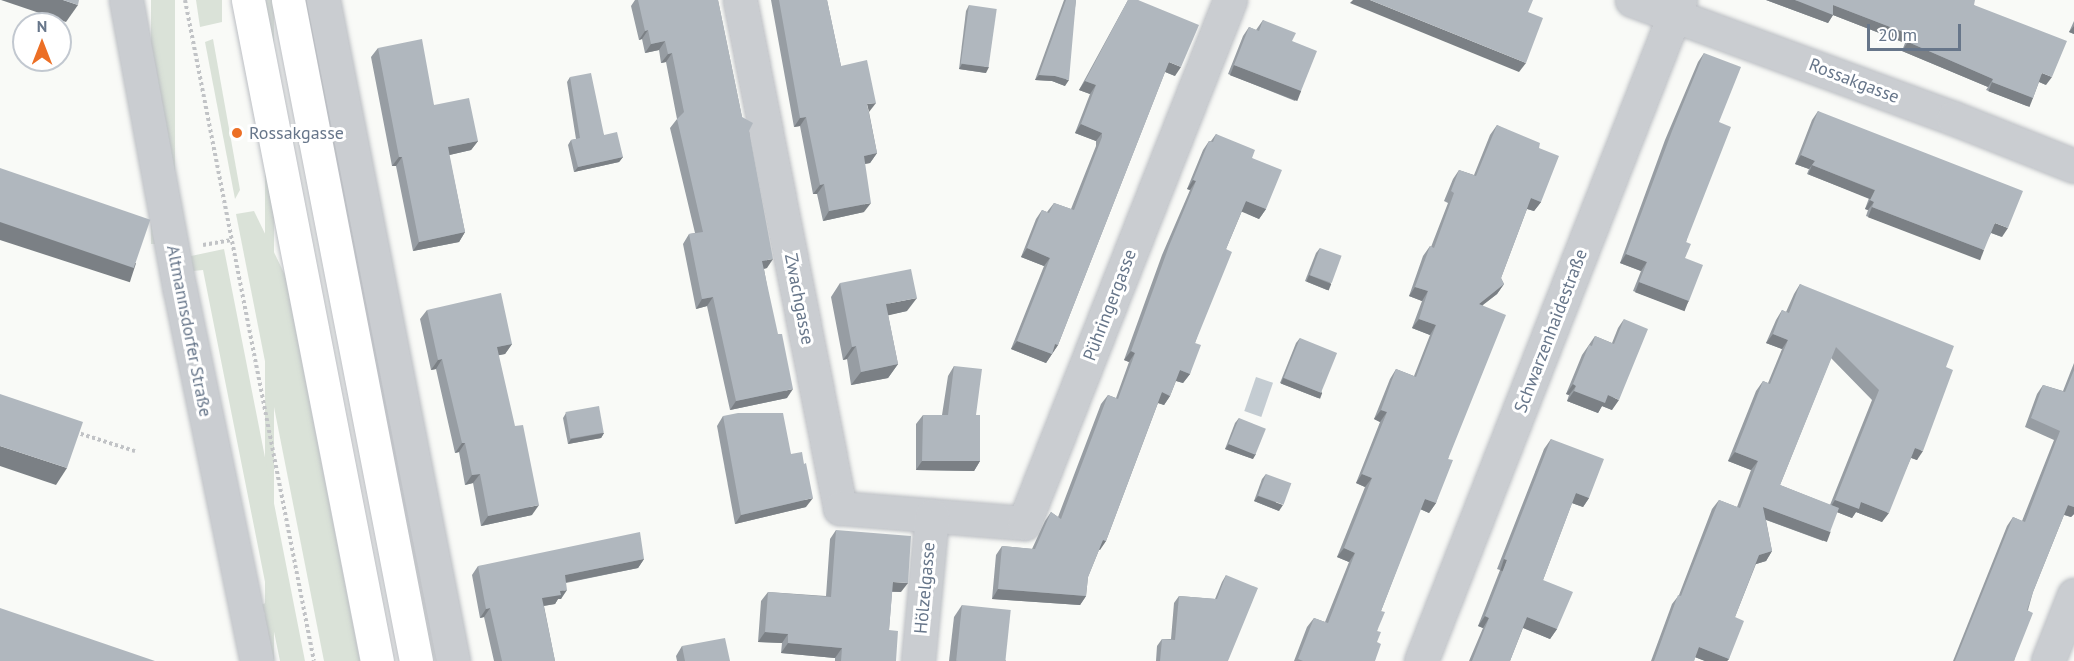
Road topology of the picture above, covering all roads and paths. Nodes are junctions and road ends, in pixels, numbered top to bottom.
1 (126, 0) edge
2 (184, 0) edge
3 (248, 0) edge
4 (288, 0) edge
5 (323, 0) edge
6 (740, 0) edge
7 (1230, 0) edge
8 (1632, 0) edge
9 (1677, 7) edge
10 (2074, 166) edge
11 (67, 429) edge
12 (135, 451) dead end
13 (932, 516) junction
14 (2074, 595) edge
15 (256, 661) edge
16 (314, 661) edge
17 (377, 661) edge
18 (416, 661) edge
19 (453, 661) edge
20 (918, 661) edge
21 (1421, 661) edge
22 (2048, 661) edge

1 - 15 street, Altmannsdorfer Straße
2 - 16 path
3 - 17 main road
4 - 18 main road
5 - 19 street
6 - 13 street, Zwachgasse
7 - 13 street, Pühringergasse
8 - 9 street, Rossakgasse
9 - 10 street, Rossakgasse
9 - 21 street, Schwarzenhaidestraße
11 - 12 path
13 - 20 street, Hölzelgasse
14 - 22 street

